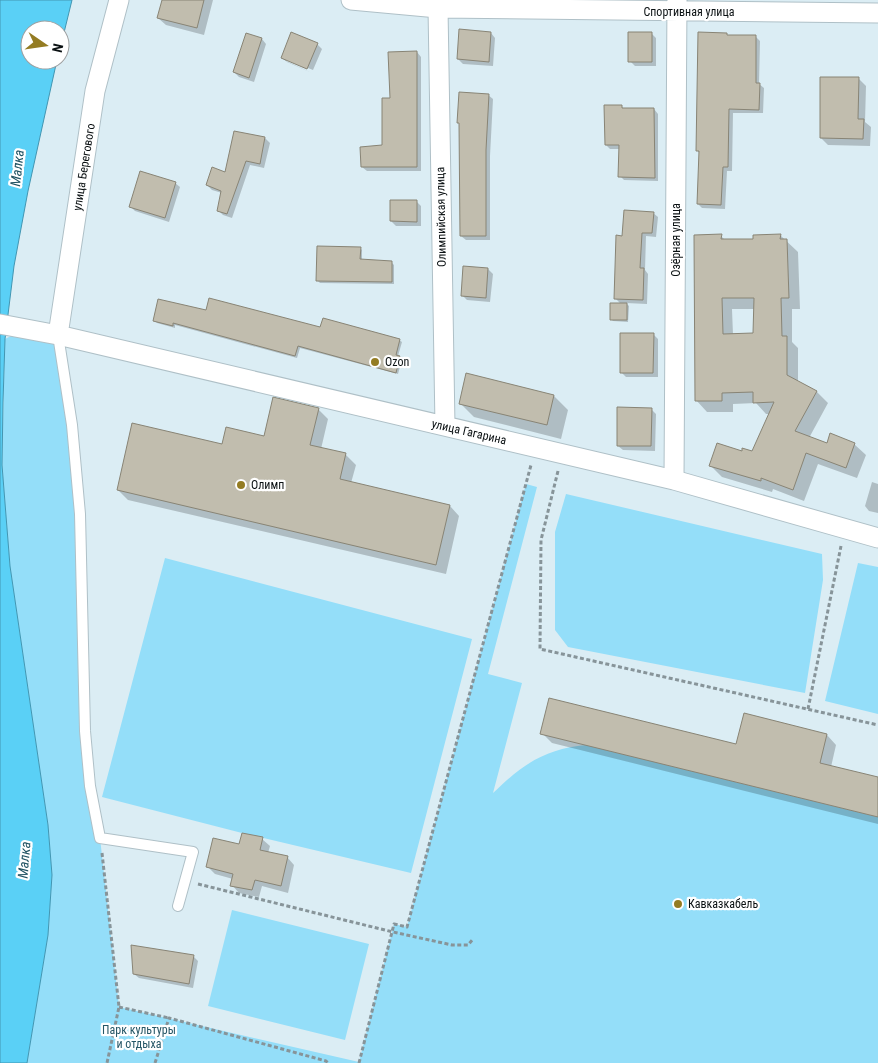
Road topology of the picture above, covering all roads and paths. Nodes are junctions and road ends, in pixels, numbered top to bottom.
1 (119, 0) edge
2 (351, 0) edge
3 (677, 6) edge
4 (438, 8) junction
5 (878, 13) edge
6 (0, 324) edge
7 (58, 335) junction
8 (445, 426) junction
9 (536, 447) junction
10 (563, 454) junction
11 (674, 480) junction
12 (845, 528) junction
13 (878, 538) edge
14 (808, 709) junction
15 (878, 725) edge
16 (100, 838) junction
17 (185, 881) junction
18 (178, 906) dead end
19 (393, 932) junction
20 (473, 938) dead end
21 (118, 1007) junction
22 (169, 1018) junction
23 (107, 1063) edge
24 (155, 1063) edge
25 (328, 1063) edge
26 (359, 1063) edge

1 - 7 street, улица Берегового
2 - 4 street, Спортивная улица
3 - 4 street, Спортивная улица
3 - 5 street, Спортивная улица
3 - 11 street, Озёрная улица
4 - 8 street, Олимпийская улица
6 - 7 street, улица Гагарина
7 - 8 street, улица Гагарина
7 - 16 lane
8 - 9 street, улица Гагарина
9 - 10 street, улица Гагарина
9 - 19 path
10 - 11 street, улица Гагарина
10 - 14 path
11 - 12 street, улица Гагарина
12 - 13 street, улица Гагарина
12 - 14 path
14 - 15 path
16 - 17 lane
16 - 21 path
17 - 18 lane
17 - 19 path
19 - 20 path
19 - 26 path
21 - 22 path
21 - 23 path
22 - 24 path
22 - 25 path

